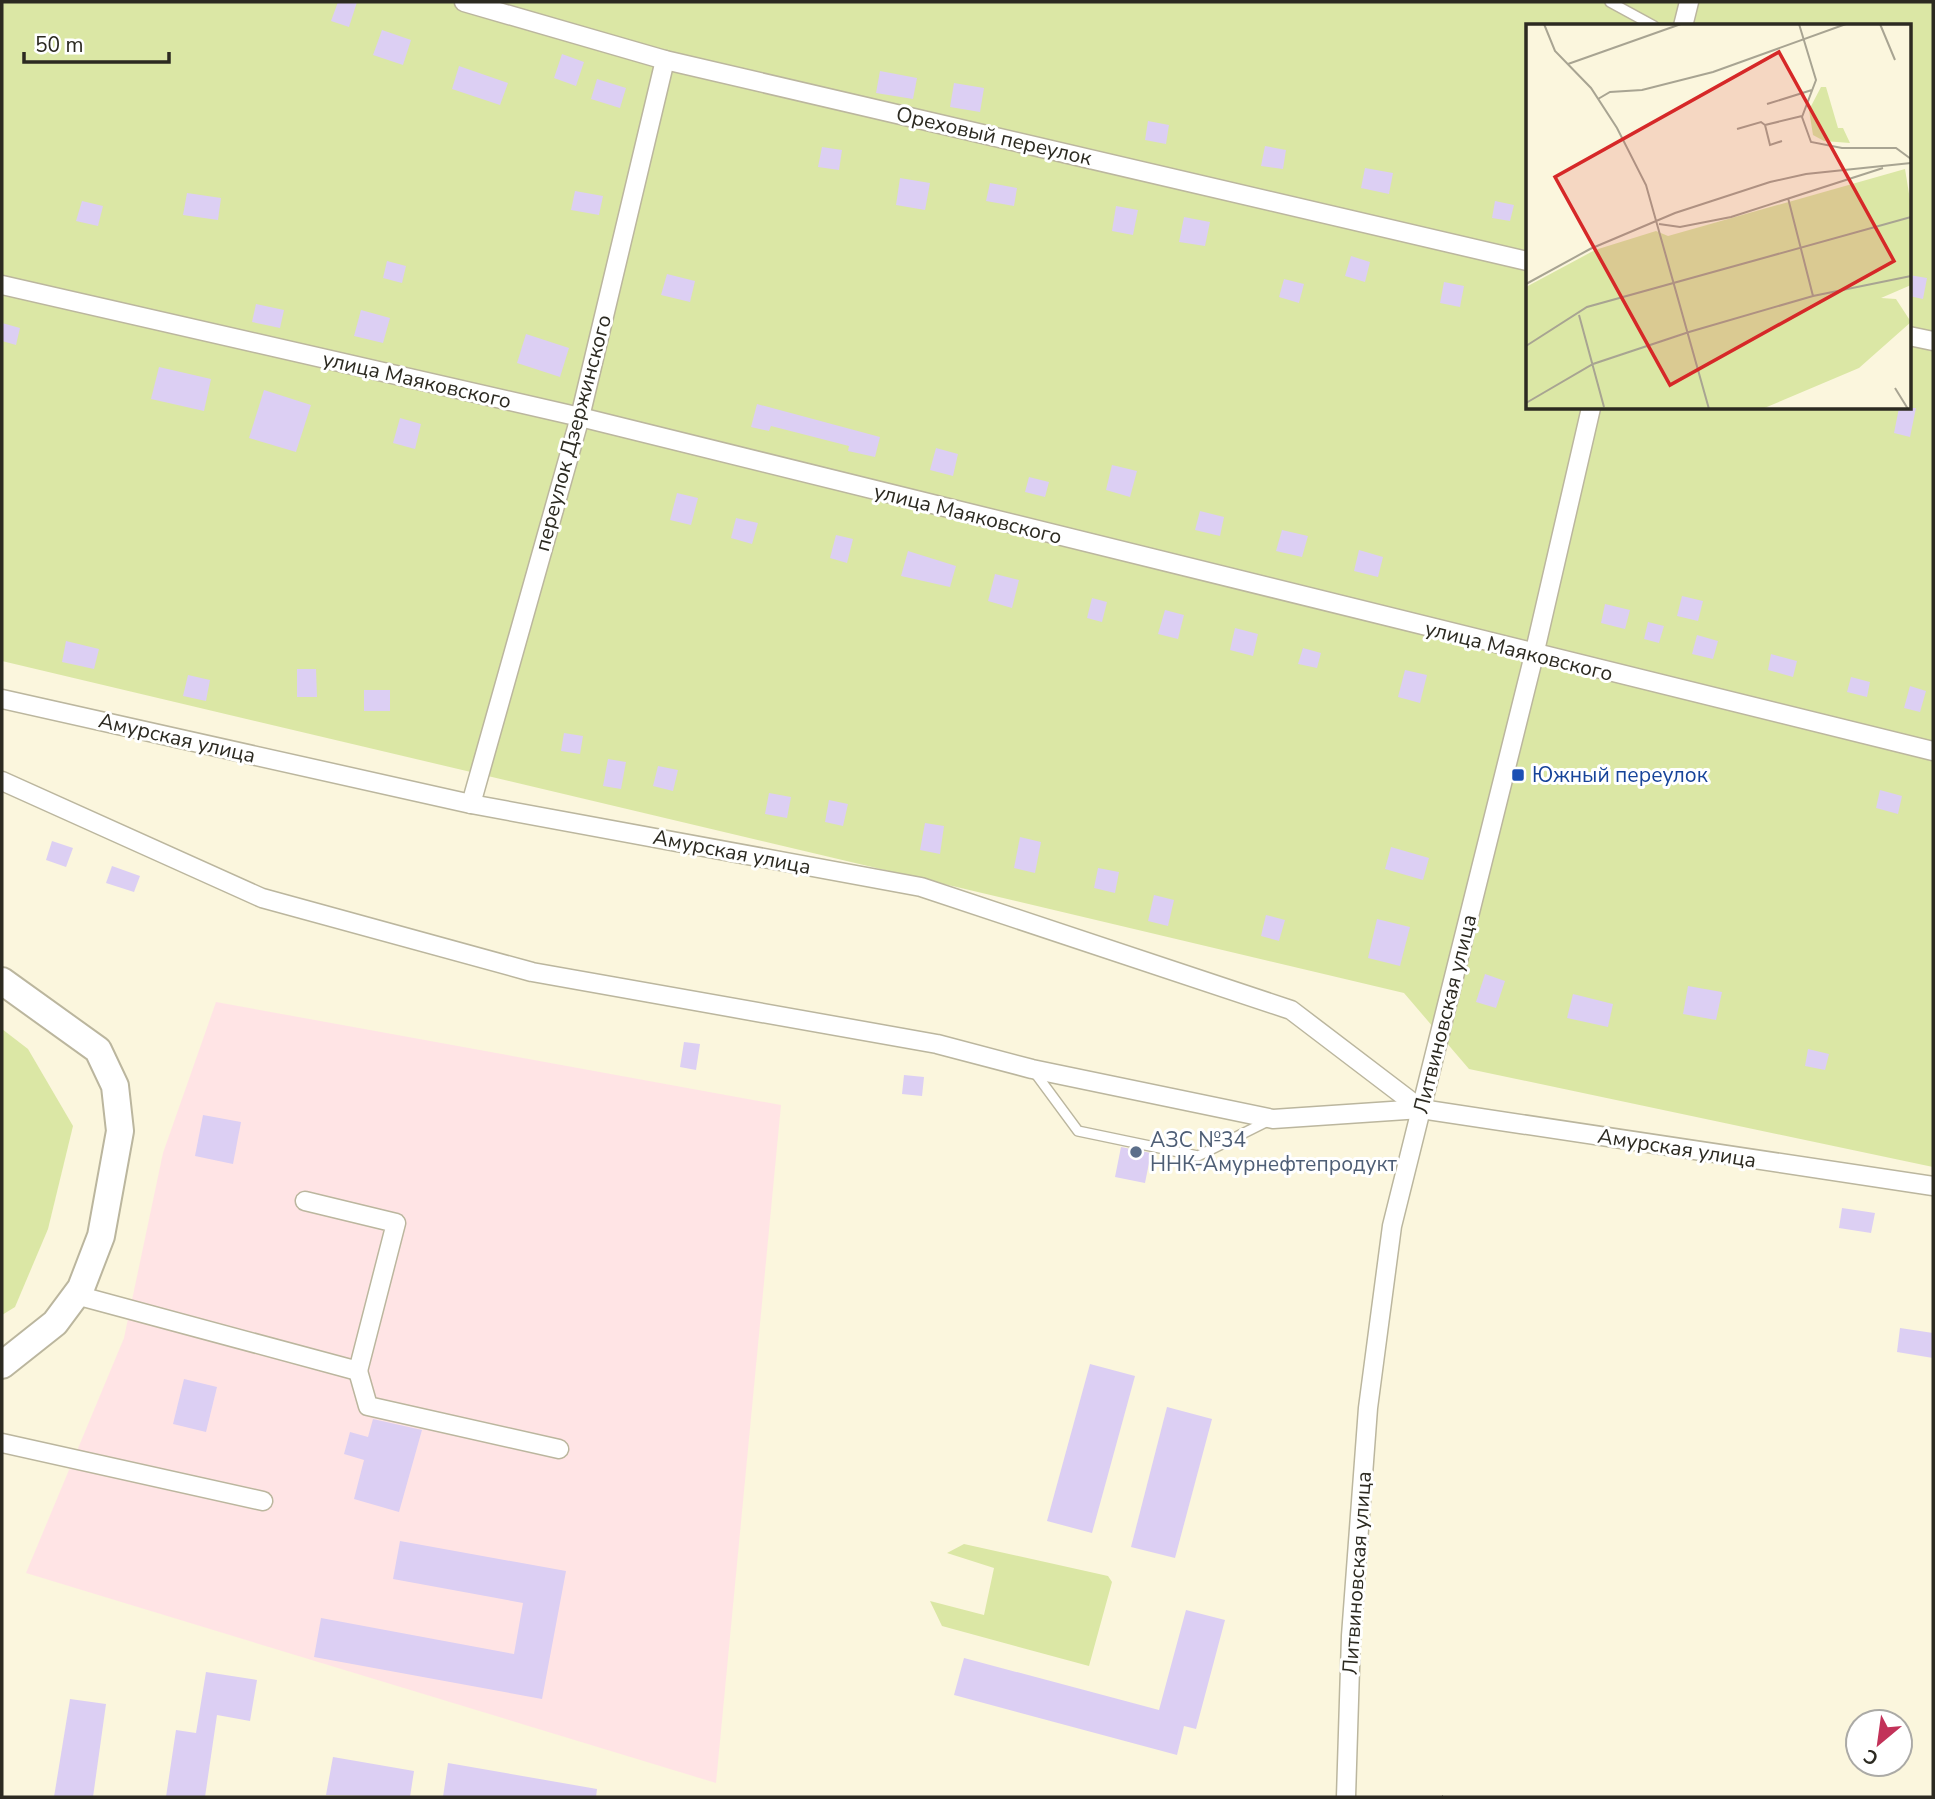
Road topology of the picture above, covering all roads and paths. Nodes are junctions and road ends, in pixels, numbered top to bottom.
1 (464, 2) edge
2 (1610, 2) edge
3 (1689, 2) edge
4 (1650, 24) edge
5 (1684, 24) edge
6 (665, 60) junction
7 (1526, 261) edge
8 (2, 285) edge
9 (1910, 336) edge
10 (1933, 341) edge
11 (1591, 410) edge
12 (580, 417) junction
13 (1534, 655) junction
14 (2, 699) edge
15 (1933, 751) edge
16 (2, 781) edge
17 (471, 804) junction
18 (2, 981) edge
19 (1032, 1069) junction
20 (1421, 1109) junction
21 (1273, 1119) junction
22 (1933, 1186) edge
23 (305, 1201) dead end
24 (76, 1295) junction
25 (2, 1365) edge
26 (358, 1371) junction
27 (2, 1443) edge
28 (559, 1449) dead end
29 (263, 1501) dead end
30 (1346, 1797) edge

1 - 6 street, Ореховый переулок
2 - 4 lane
3 - 5 street
6 - 7 street, Ореховый переулок
6 - 12 street, переулок Дзержинского
8 - 12 street, улица Маяковского
9 - 10 street
11 - 13 street, Литвиновская улица
12 - 13 street, улица Маяковского
12 - 17 street, переулок Дзержинского
13 - 15 street, улица Маяковского
13 - 20 street, Литвиновская улица
14 - 17 street, Амурская улица
16 - 19 street, Амурская улица
17 - 20 street, Амурская улица
18 - 24 main road
19 - 21 street, Амурская улица
19 - 21 lane
20 - 21 street, Амурская улица
20 - 22 street, Амурская улица
20 - 30 street, Литвиновская улица
23 - 26 street
24 - 25 main road
24 - 26 street
26 - 28 street
27 - 29 street

